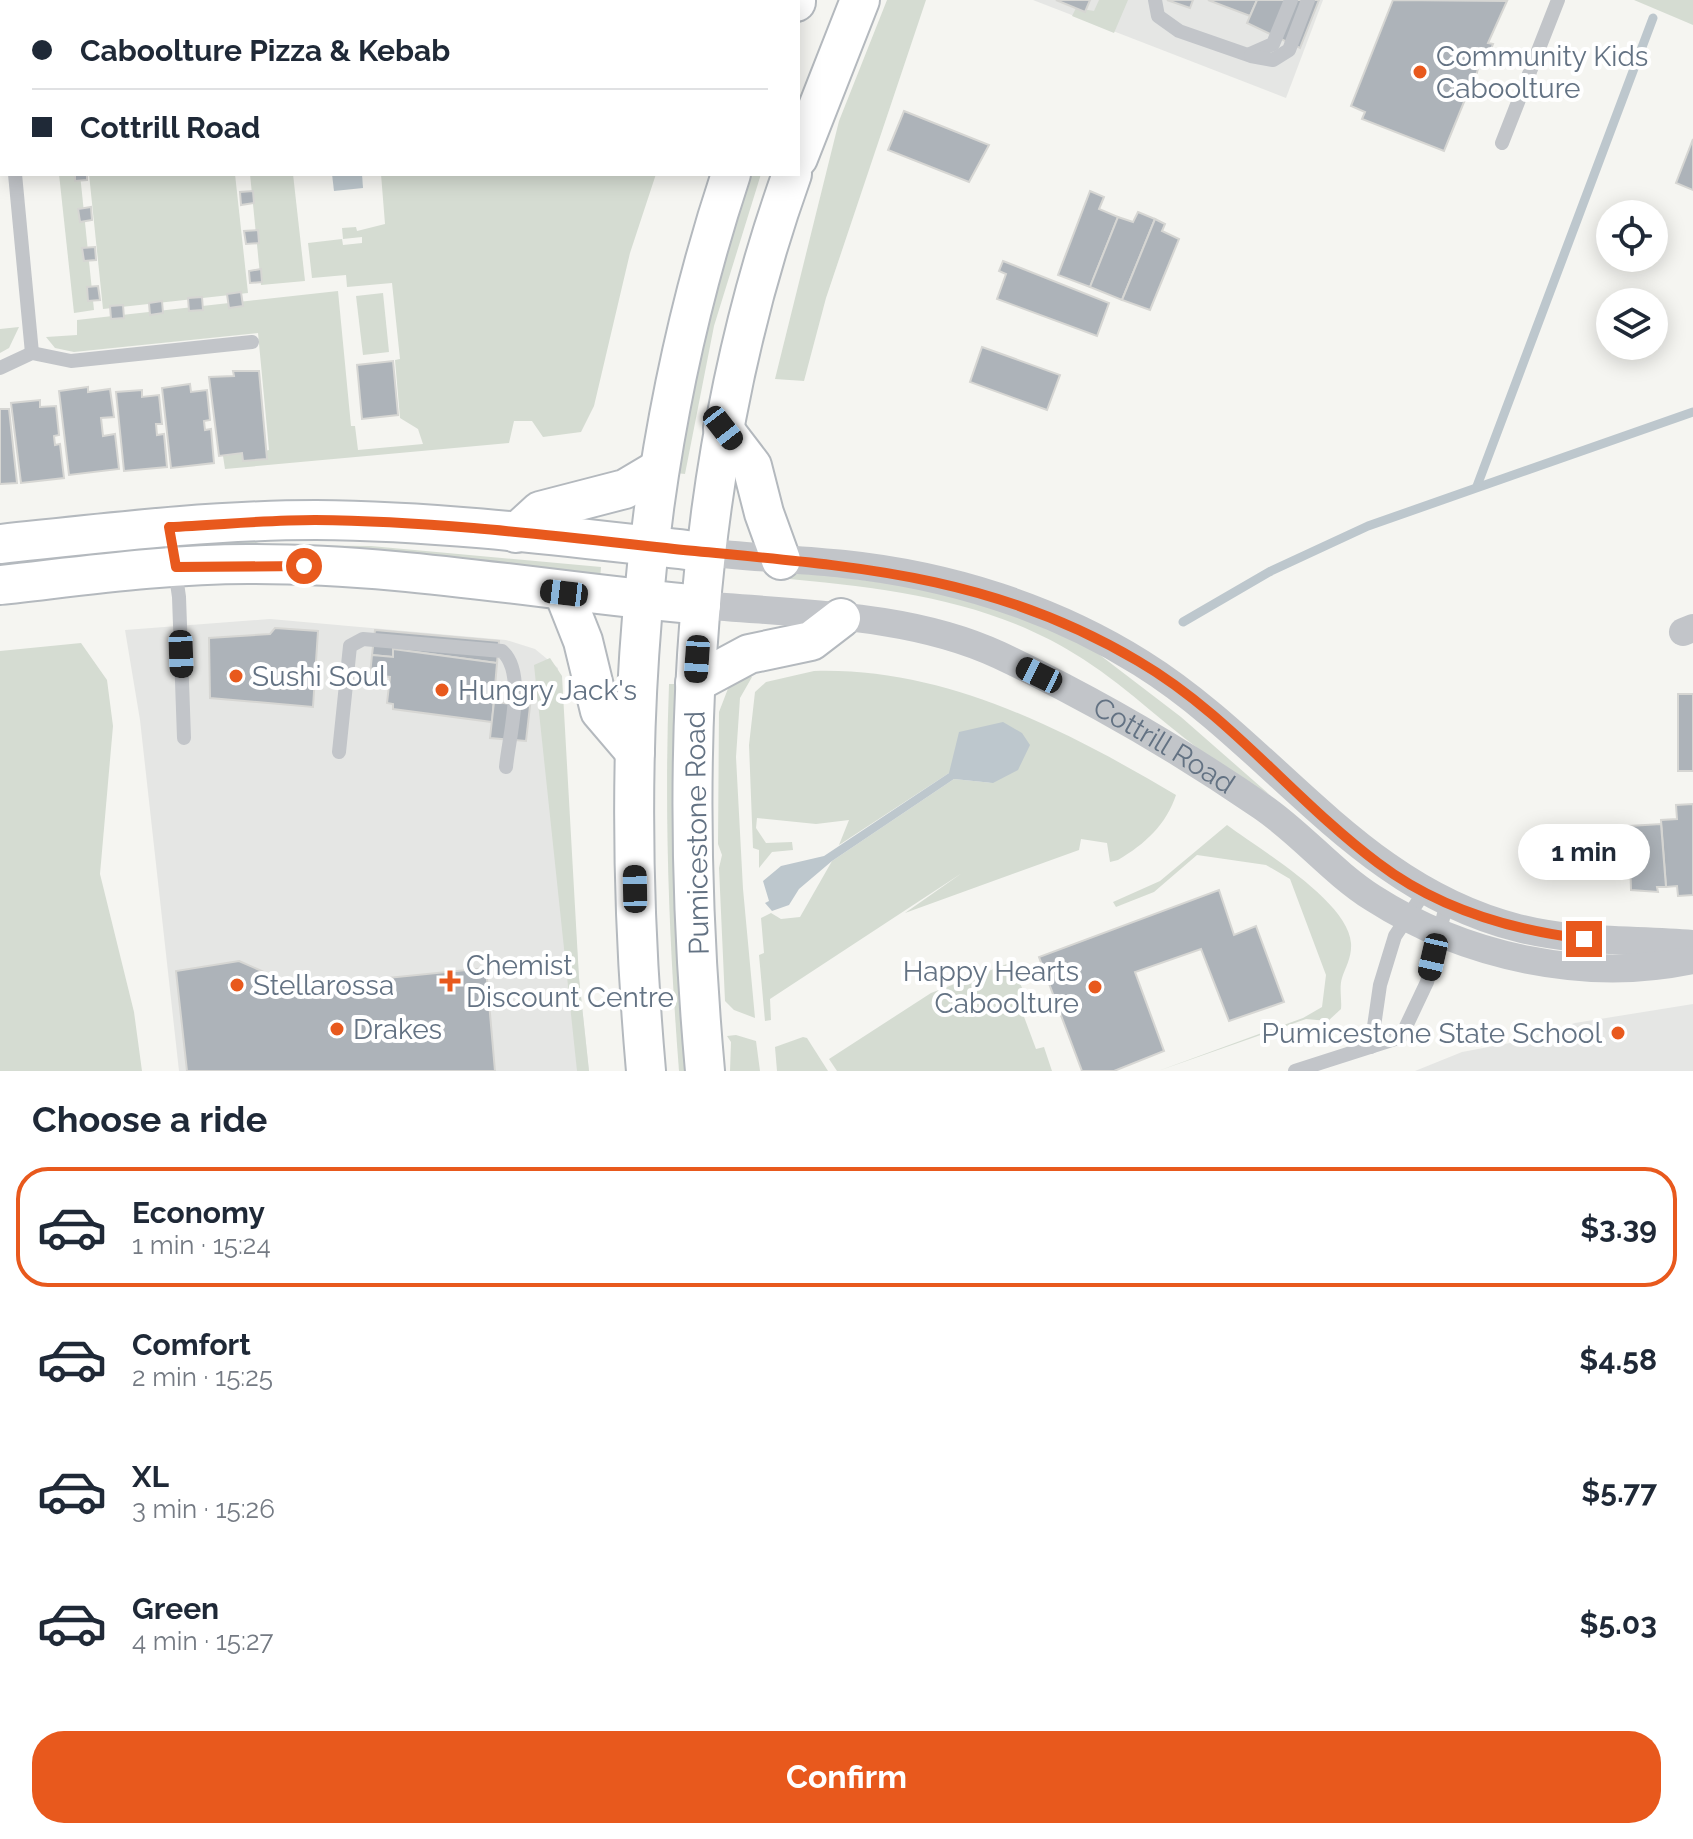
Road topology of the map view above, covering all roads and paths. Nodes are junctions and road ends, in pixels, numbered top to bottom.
1 (860, 0) edge
2 (1155, 0) edge
3 (1291, 0) edge
4 (1308, 0) edge
5 (1558, 0) edge
6 (1248, 55) junction
7 (1502, 143) dead end
8 (800, 153) edge
9 (15, 176) edge
10 (730, 176) edge
11 (791, 176) edge
12 (252, 342) dead end
13 (32, 353) junction
14 (0, 368) edge
15 (723, 428) junction
16 (657, 470) junction
17 (169, 527) junction
18 (516, 533) junction
19 (0, 544) edge
20 (647, 546) junction
21 (705, 552) junction
22 (781, 560) junction
23 (176, 567) junction
24 (0, 585) edge
25 (564, 593) junction
26 (641, 600) junction
27 (701, 605) junction
28 (841, 618) junction
29 (695, 683) junction
30 (184, 738) dead end
31 (339, 752) dead end
32 (635, 752) junction
33 (506, 767) dead end
34 (1436, 897) junction
35 (1409, 917) junction
36 (1439, 933) junction
37 (1693, 944) edge
38 (1693, 960) edge
39 (1371, 1047) junction
40 (646, 1071) edge
41 (705, 1071) edge
42 (1295, 1071) edge

1 - 8 main road
2 - 6 lane
3 - 6 lane
4 - 6 lane
5 - 7 lane
9 - 13 lane
10 - 16 main road
11 - 15 main road, Pumicestone Road
12 - 13 lane
13 - 14 lane
15 - 21 main road, Pumicestone Road
15 - 22 main road
16 - 18 main road
16 - 20 main road
17 - 18 main road, Cottrill Road
17 - 19 main road, Cottrill Road
17 - 23 lane
18 - 20 main road, Cottrill Road
20 - 21 main road, Cottrill Road
20 - 26 main road
21 - 22 street, Cottrill Road
21 - 27 main road, Pumicestone Road
22 - 34 street, Cottrill Road
23 - 24 main road
23 - 25 main road
23 - 30 lane
25 - 26 main road
25 - 32 main road
26 - 27 main road
26 - 32 main road
27 - 28 street, Cottrill Road
27 - 29 main road, Pumicestone Road
28 - 29 main road
28 - 35 street, Cottrill Road
29 - 41 main road, Pumicestone Road
31 - 33 lane
32 - 40 main road
34 - 35 lane
34 - 36 lane
34 - 37 street, Cottrill Road
35 - 36 street, Cottrill Road
35 - 39 lane
36 - 38 street, Cottrill Road
36 - 39 lane
39 - 42 lane

